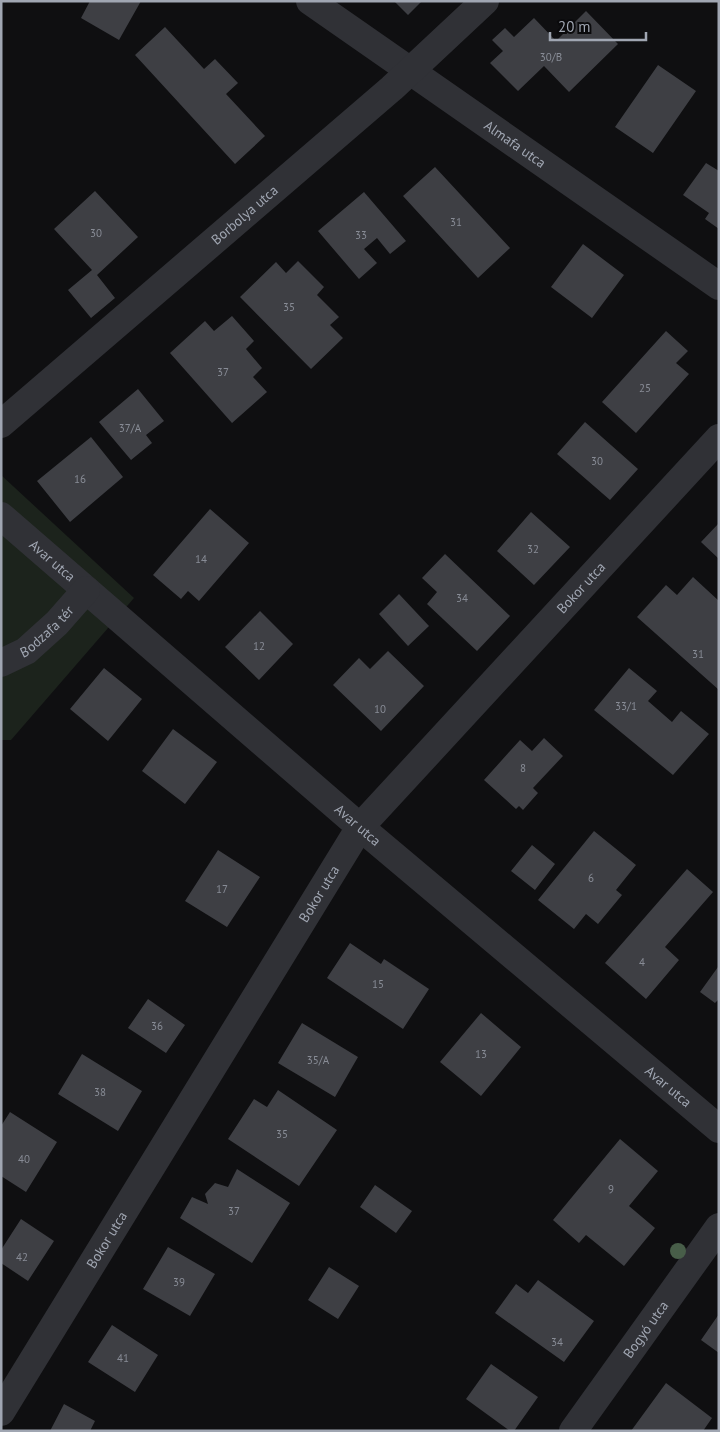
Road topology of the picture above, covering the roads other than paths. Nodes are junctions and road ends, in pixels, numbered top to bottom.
1 (310, 1) edge
2 (485, 1) edge
3 (410, 72) junction
4 (719, 286) edge
5 (1, 424) edge
6 (719, 438) edge
7 (1, 516) edge
8 (86, 590) junction
9 (1, 663) edge
10 (360, 827) junction
11 (719, 1129) edge
12 (719, 1227) edge
13 (1, 1412) edge
14 (573, 1431) edge

1 - 3 street, Almafa utca
2 - 3 street, Borbolya utca
3 - 4 street, Almafa utca
3 - 5 street, Borbolya utca
6 - 10 street, Bokor utca
7 - 8 street, Avar utca
8 - 9 street, Bodzafa tér
8 - 10 street, Avar utca
10 - 11 street, Avar utca
10 - 13 street, Bokor utca
12 - 14 street, Bogyó utca

